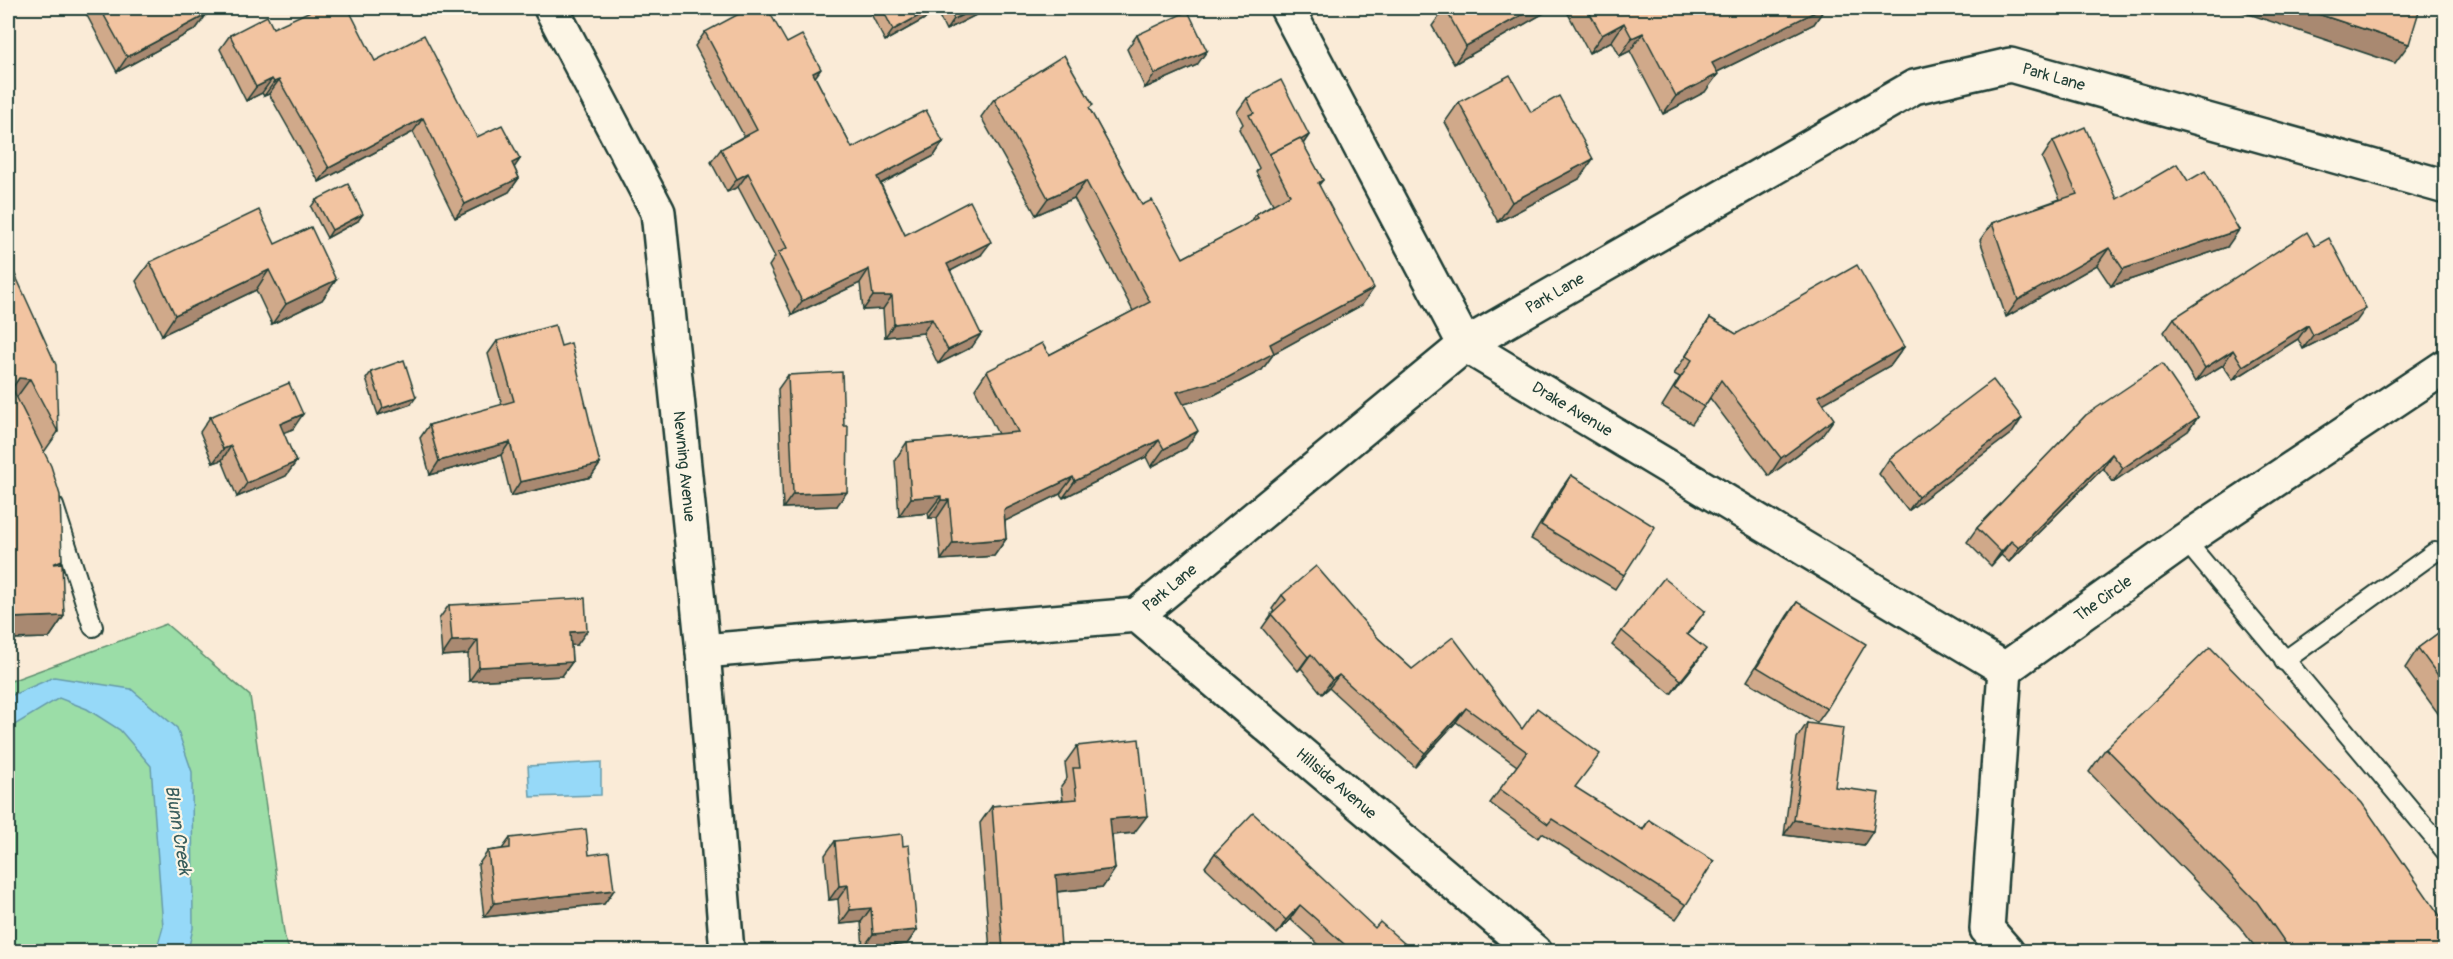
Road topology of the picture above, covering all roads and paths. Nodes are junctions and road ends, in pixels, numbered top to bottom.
1 (551, 8) edge
2 (1287, 8) edge
3 (2445, 188) edge
4 (1465, 345) junction
5 (2445, 366) edge
6 (50, 494) edge
7 (2185, 540) junction
8 (2434, 552) dead end
9 (1137, 615) junction
10 (93, 627) dead end
11 (703, 651) junction
12 (2284, 662) junction
13 (2005, 669) junction
14 (2445, 852) edge
15 (728, 951) edge
16 (1535, 951) edge
17 (2007, 951) edge

1 - 11 street, Newning Avenue
2 - 4 street
3 - 4 street, Park Lane
4 - 9 street, Park Lane
4 - 13 street, Drake Avenue
5 - 7 street, The Circle
6 - 10 lane
7 - 12 lane
7 - 13 street, The Circle
8 - 12 lane
9 - 11 street, Park Lane
9 - 16 street, Hillside Avenue
11 - 15 street, Newning Avenue
12 - 14 lane
13 - 17 street

